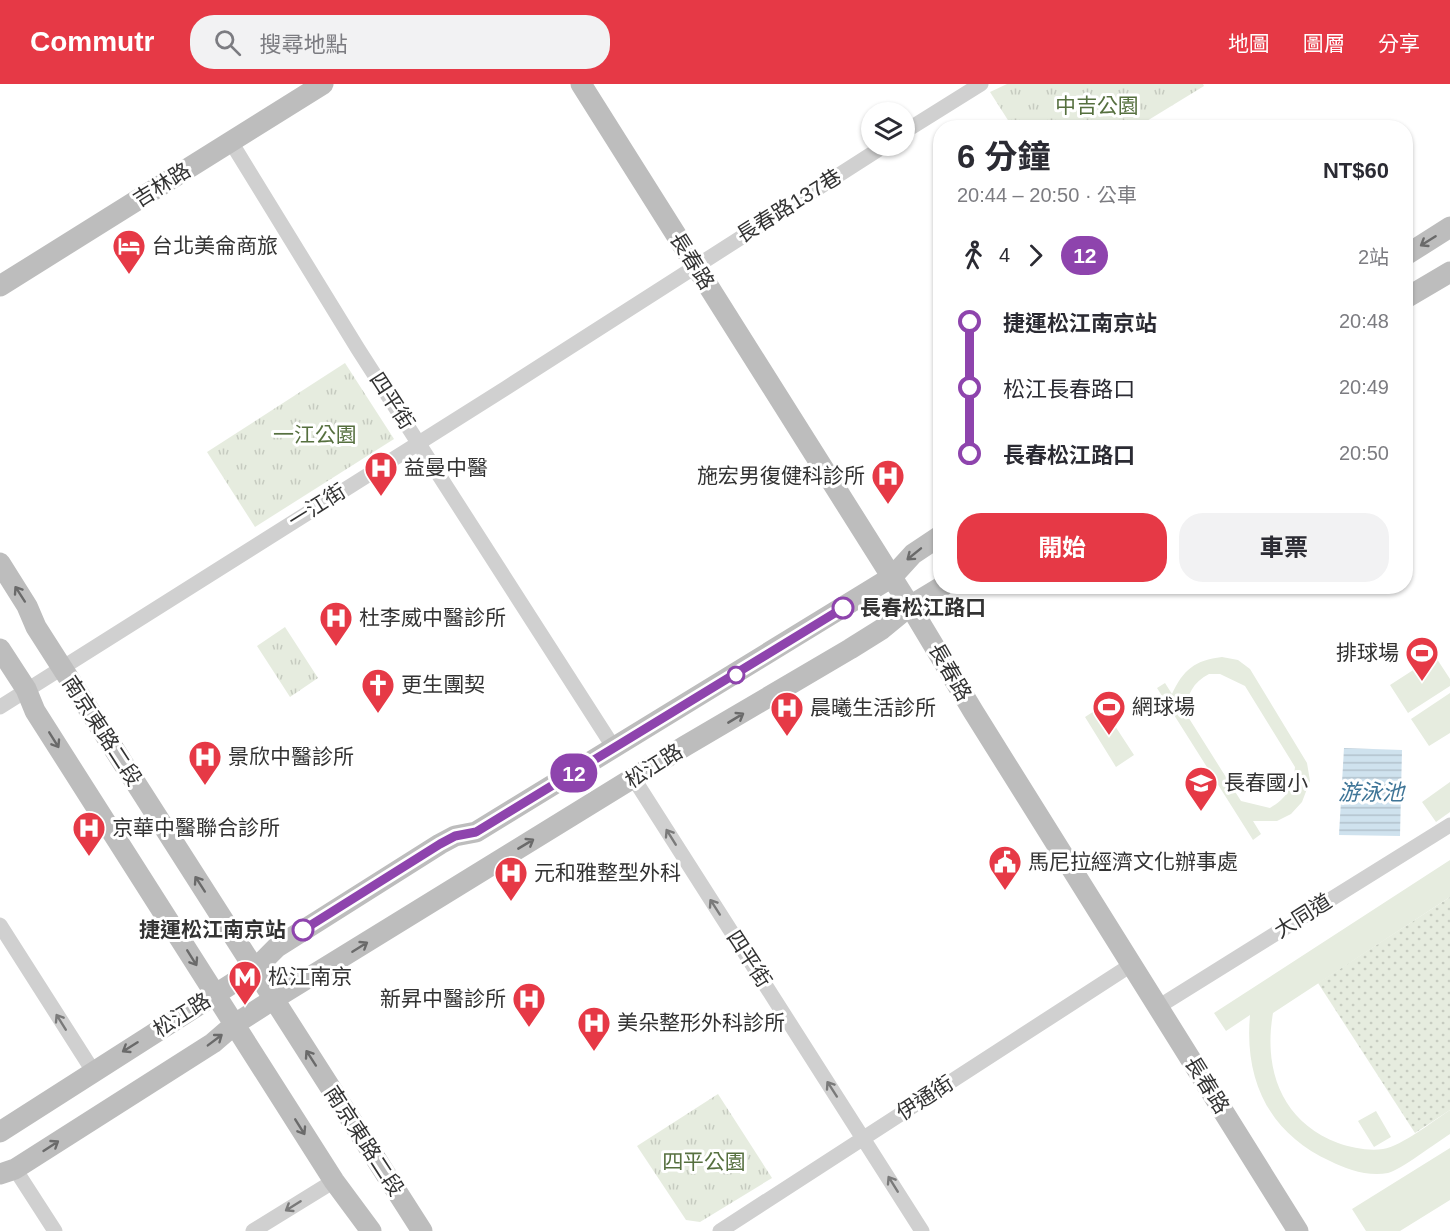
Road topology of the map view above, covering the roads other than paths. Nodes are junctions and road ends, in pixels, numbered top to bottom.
1 (323, 84) edge
2 (581, 84) edge
3 (977, 86) edge
4 (915, 125) edge
5 (231, 142) junction
6 (869, 156) edge
7 (1450, 227) edge
8 (1413, 251) edge
9 (696, 268) junction
10 (1450, 272) edge
11 (0, 286) edge
12 (1413, 294) edge
13 (419, 442) junction
14 (933, 541) edge
15 (0, 563) edge
16 (892, 577) junction
17 (933, 592) edge
18 (910, 606) junction
19 (0, 649) edge
20 (61, 666) junction
21 (26, 689) junction
22 (0, 706) edge
23 (614, 748) junction
24 (634, 779) junction
25 (1450, 825) edge
26 (0, 925) edge
27 (1131, 965) junction
28 (255, 969) junction
29 (216, 994) junction
30 (274, 999) junction
31 (1158, 1007) junction
32 (235, 1024) junction
33 (93, 1071) junction
34 (0, 1132) edge
35 (864, 1138) junction
36 (8, 1172) edge
37 (334, 1181) junction
38 (55, 1231) edge
39 (253, 1231) edge
40 (371, 1231) edge
41 (422, 1231) edge
42 (720, 1231) edge
43 (922, 1231) edge
44 (1298, 1231) edge

1 - 5 main road, 吉林路
2 - 9 main road, 長春路
3 - 4 street
5 - 11 main road, 吉林路
5 - 13 street, 四平街
6 - 9 street, 長春路137巷
7 -> 8 main road
9 - 13 street, 一江街
9 - 16 main road, 長春路
10 - 12 main road
13 - 20 street, 一江街
13 - 23 street, 四平街
14 -> 16 main road, 松江路
20 -> 15 main road, 南京東路二段
16 - 18 main road, 長春路
16 - 23 main road, 松江路
17 - 18 main road, 松江路
24 -> 18 main road, 松江路
18 - 27 main road, 長春路
19 - 21 main road, 南京東路二段
20 - 21 street, 一江街
28 -> 20 main road, 南京東路二段
21 - 22 street, 一江街
21 -> 29 main road, 南京東路二段
23 - 28 main road, 松江路
30 -> 24 main road, 松江路
35 -> 24 street, 四平街
25 - 31 street, 大同道
33 -> 26 street
27 - 31 main road, 長春路
27 - 35 street, 伊通街
28 - 29 main road, 松江路
28 - 30 main road, 南京東路二段
29 - 32 main road, 南京東路二段
29 -> 33 main road, 松江路
30 - 32 main road, 松江路
41 -> 30 main road, 南京東路二段
31 - 44 main road, 長春路
36 -> 32 main road, 松江路
32 -> 37 main road, 南京東路二段
33 - 34 main road, 松江路
35 - 42 street, 伊通街
43 -> 35 street, 四平街
36 - 38 street
37 -> 39 street
37 - 40 main road, 南京東路二段

